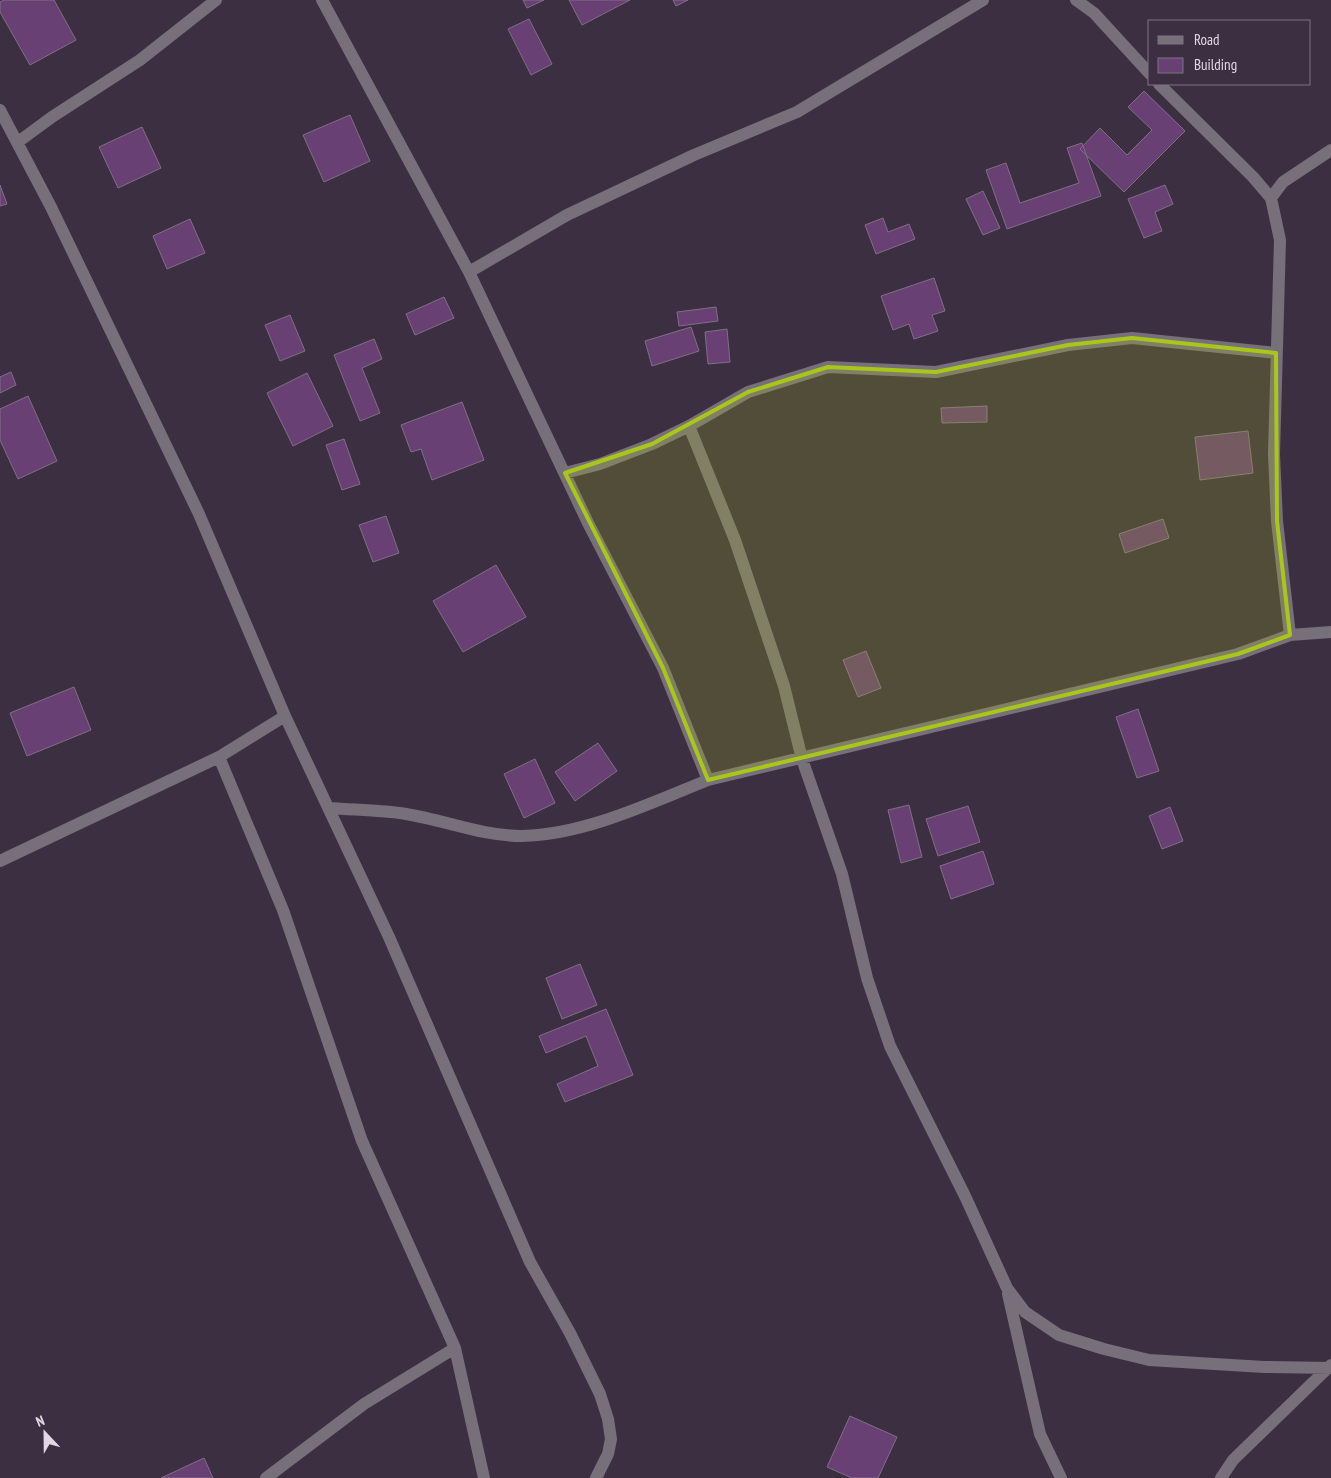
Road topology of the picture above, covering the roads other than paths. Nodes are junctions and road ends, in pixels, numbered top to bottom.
1 (216, 0) edge
2 (322, 0) edge
3 (957, 0) edge
4 (983, 0) edge
5 (1076, 0) edge
6 (965, 11) junction
7 (1148, 72) edge
8 (1160, 85) edge
9 (0, 110) edge
10 (18, 142) junction
11 (1331, 150) edge
12 (1271, 198) junction
13 (469, 272) junction
14 (1276, 353) junction
15 (689, 426) junction
16 (565, 473) junction
17 (1331, 632) edge
18 (1290, 635) junction
19 (285, 716) junction
20 (219, 757) junction
21 (802, 759) junction
22 (708, 780) junction
23 (330, 808) junction
24 (0, 862) edge
25 (1007, 1288) junction
26 (456, 1348) junction
27 (1330, 1367) edge
28 (266, 1478) edge
29 (484, 1478) edge
30 (596, 1478) edge
31 (1061, 1478) edge
32 (1221, 1478) edge

1 - 10 street
2 - 13 street
3 - 6 street
4 - 6 street
5 - 7 street
6 - 13 street
8 - 12 street
9 - 10 street
10 - 19 street
11 - 12 street
12 - 14 street
13 - 16 street
14 - 15 street
14 - 18 street
15 - 16 street
15 - 21 street
16 - 22 street
17 - 18 street
18 - 21 street
19 - 20 street
19 - 23 street
20 - 24 street
20 - 26 street
21 - 22 street
21 - 25 street
22 - 23 street
23 - 30 street
25 - 27 street
25 - 31 street
26 - 28 street
26 - 29 street
27 - 32 street

